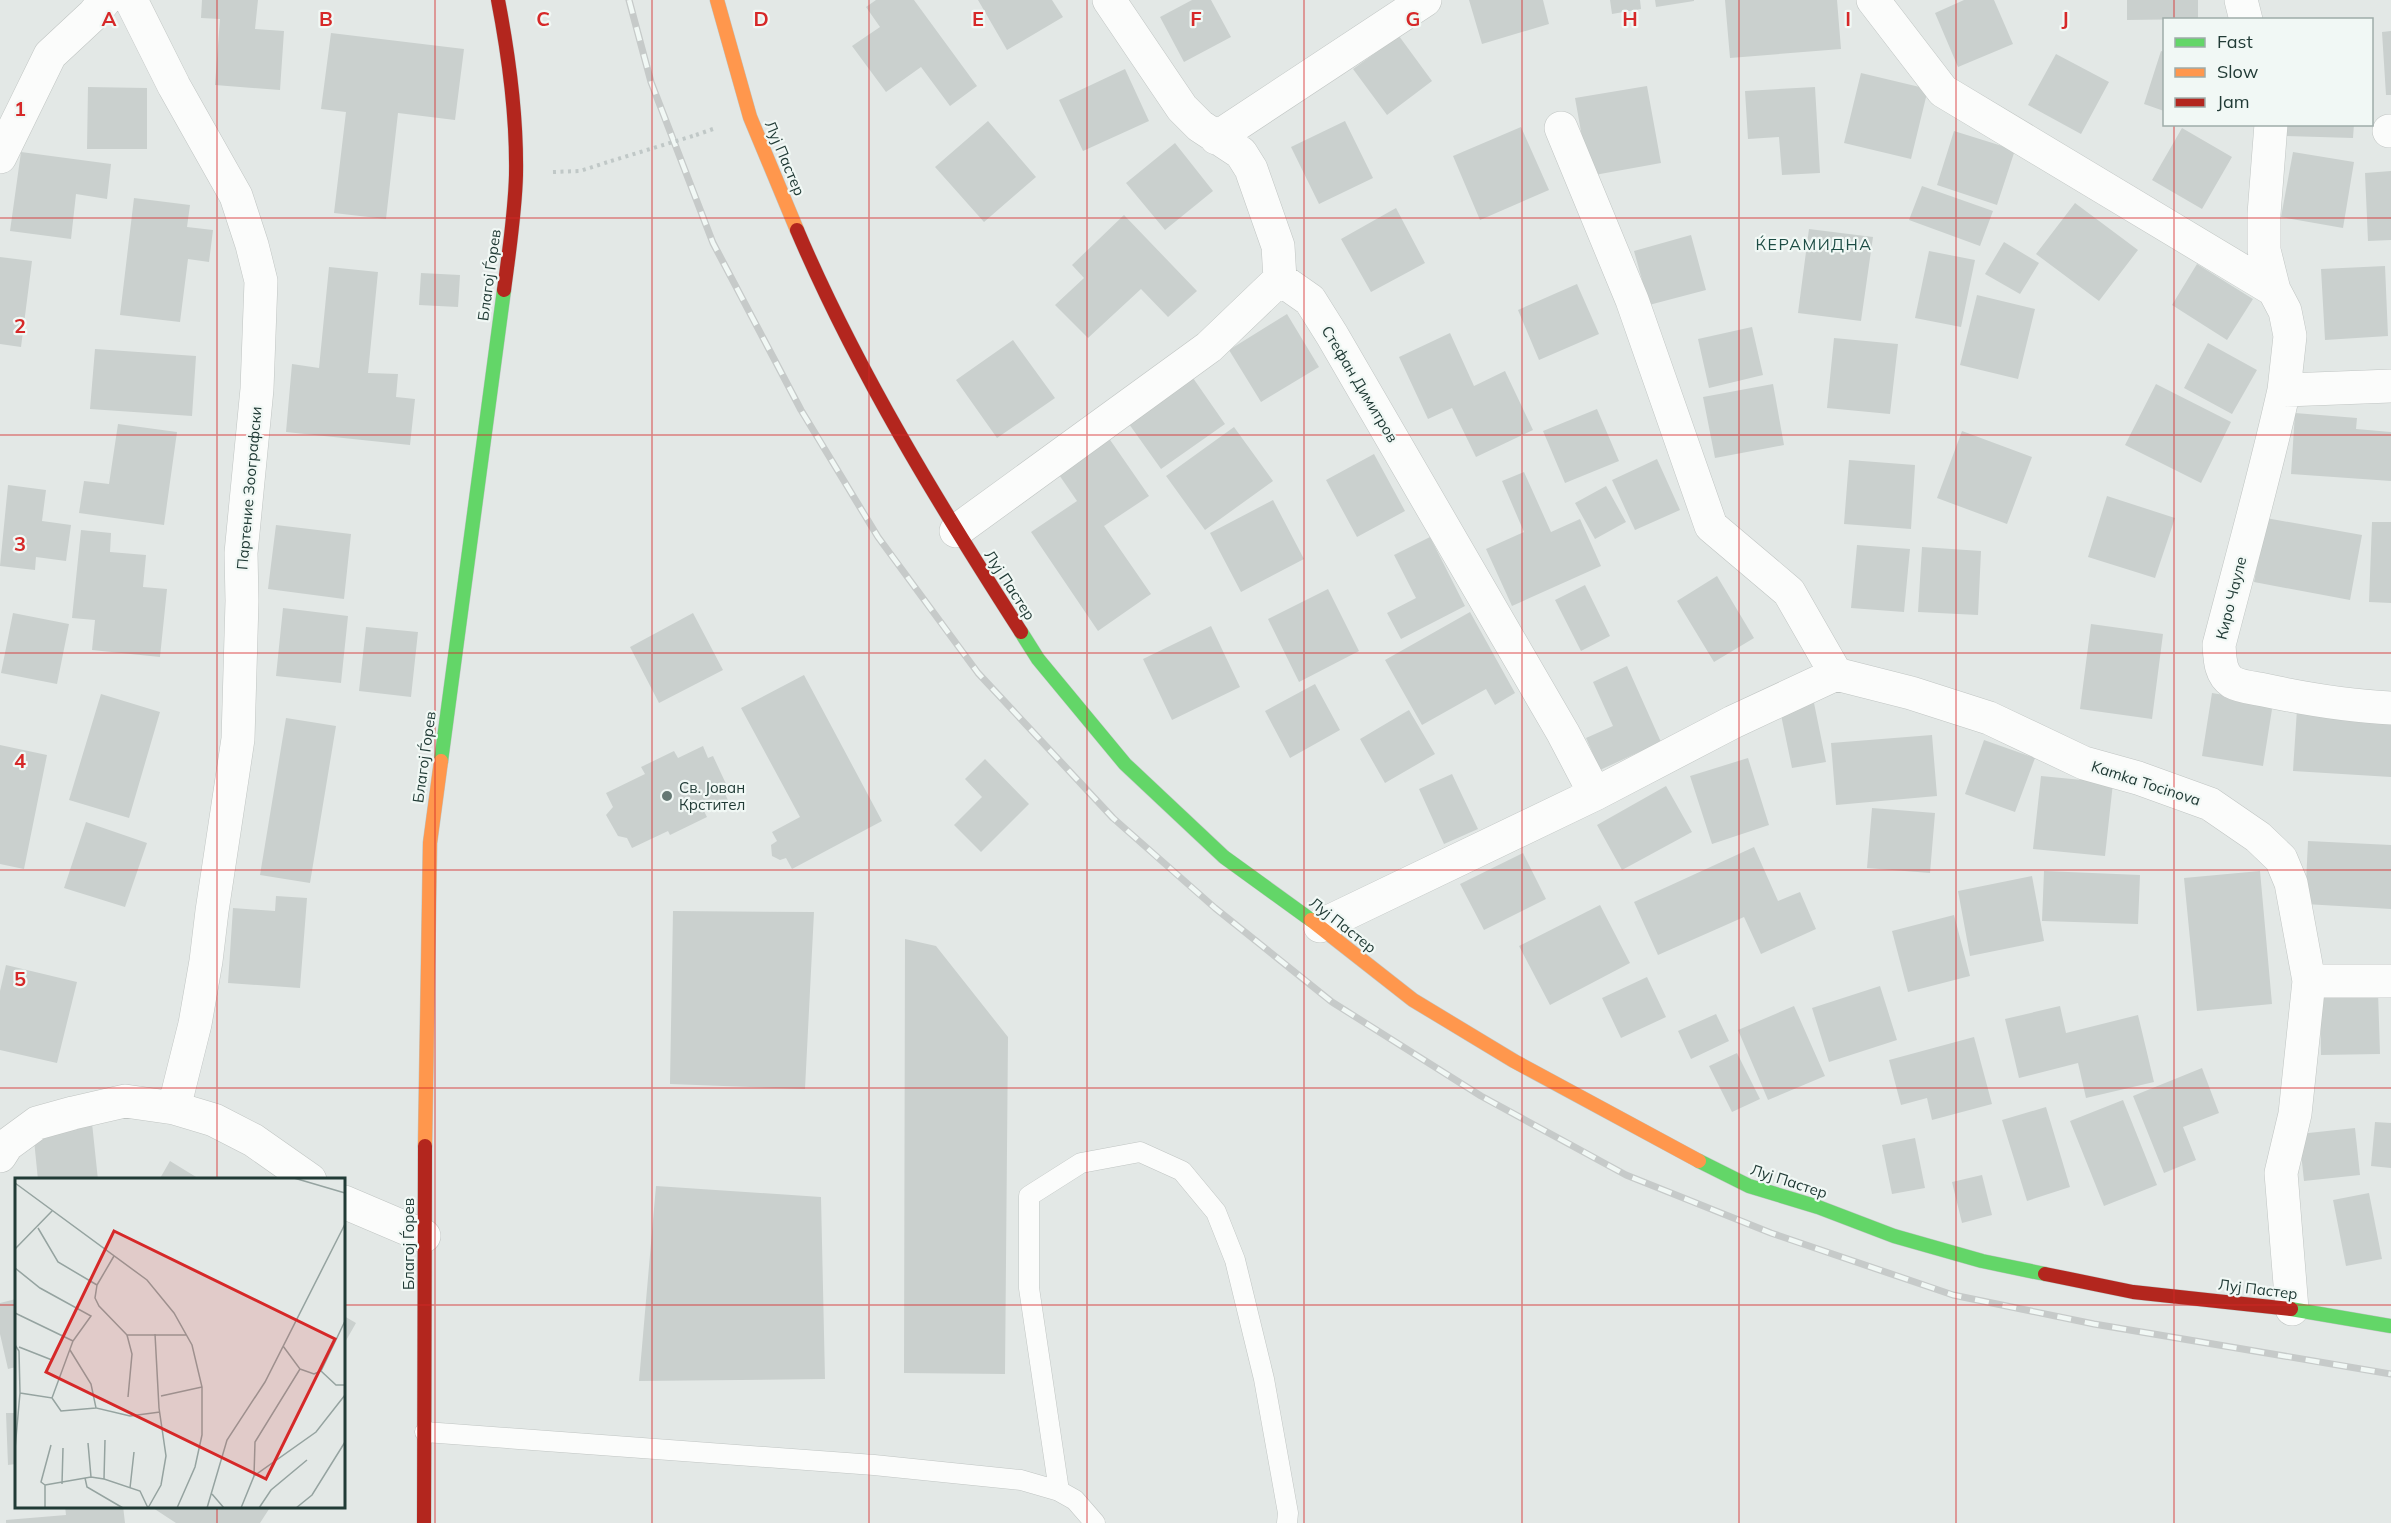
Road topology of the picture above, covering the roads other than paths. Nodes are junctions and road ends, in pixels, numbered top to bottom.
1 (105, 0) edge
2 (130, 0) edge
3 (498, 0) edge
4 (717, 0) edge
5 (1108, 0) edge
6 (1425, 0) edge
7 (1873, 0) edge
8 (2241, 0) edge
9 (2246, 18) edge
10 (2271, 126) edge
11 (1561, 128) dead end
12 (1215, 138) junction
13 (0, 157) edge
14 (1280, 279) junction
15 (2274, 290) junction
16 (2391, 386) edge
17 (2284, 390) junction
18 (956, 531) junction
19 (1836, 674) junction
20 (2391, 708) edge
21 (1594, 794) junction
22 (1320, 926) junction
23 (2310, 981) junction
24 (2391, 981) edge
25 (174, 1108) junction
26 (0, 1156) edge
27 (309, 1178) edge
28 (345, 1202) edge
29 (424, 1236) junction
30 (2292, 1309) junction
31 (2391, 1326) edge
32 (425, 1432) junction
33 (1059, 1491) junction
34 (424, 1523) edge
35 (1095, 1523) edge
36 (1287, 1523) edge

1 - 13 street
2 - 25 street, Партение Зоографски
3 - 29 street, Благој Ѓорев
4 - 18 street, Луј Пастер
5 - 12 street
6 - 12 street
7 - 15 street
8 - 9 street
10 - 15 street, Киро Чауле
11 - 19 street
12 - 14 street
14 - 18 street
14 - 21 street, Стефан Димитров
15 - 17 street, Киро Чауле
16 - 17 street
17 - 20 street, Киро Чауле
18 - 22 street, Луј Пастер
19 - 21 street
19 - 23 street, Kamka Tocinova
21 - 22 street
22 - 30 street, Луј Пастер
23 - 24 street
23 - 30 street, Kamka Tocinova
25 - 26 street
25 - 27 street
28 - 29 street
29 - 32 street, Благој Ѓорев
30 - 31 street, Луј Пастер
32 - 33 lane
32 - 34 street, Благој Ѓорев
33 - 35 lane
33 - 36 lane

